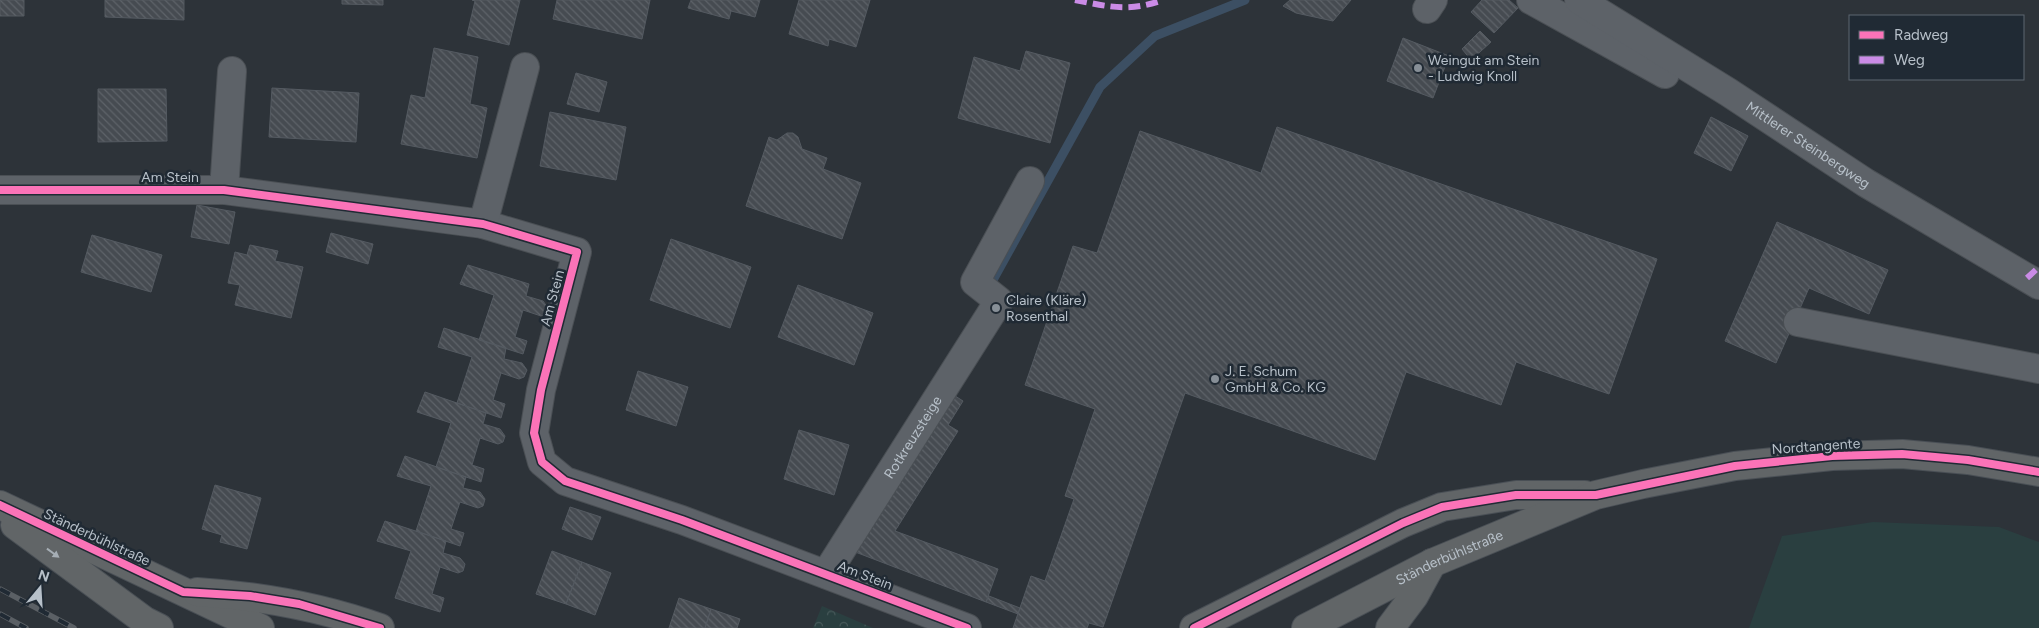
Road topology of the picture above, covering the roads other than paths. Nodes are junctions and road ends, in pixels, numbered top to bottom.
1 (1531, 0) edge
2 (1579, 0) edge
3 (525, 67) dead end
4 (232, 71) dead end
5 (1755, 112) junction
6 (1030, 181) dead end
7 (0, 190) edge
8 (224, 190) junction
9 (483, 224) junction
10 (2039, 285) edge
11 (1798, 322) dead end
12 (2039, 369) edge
13 (2039, 472) edge
14 (1596, 495) junction
15 (0, 505) edge
16 (0, 514) edge
17 (1432, 563) junction
18 (826, 574) junction
19 (183, 592) junction
20 (957, 626) edge
21 (159, 628) edge
22 (260, 628) edge
23 (380, 628) edge
24 (1194, 628) edge
25 (1306, 628) edge
26 (1390, 628) edge

1 - 5 street
2 - 5 street, Mittlerer Steinbergweg
3 - 9 street
4 - 8 street
5 - 10 street, Mittlerer Steinbergweg
6 - 18 street, Rotkreuzsteige
7 - 8 street, Am Stein
8 - 9 street, Am Stein
9 - 18 street, Am Stein
11 - 12 street
13 - 14 highway, Nordtangente
14 - 17 highway, Ständerbühlstraße
14 - 24 highway
15 - 19 highway, Ständerbühlstraße
16 -> 21 highway
17 - 25 highway, Ständerbühlstraße
17 - 26 highway
18 - 20 street, Am Stein
19 - 22 highway, Ständerbühlstraße
19 - 23 highway

